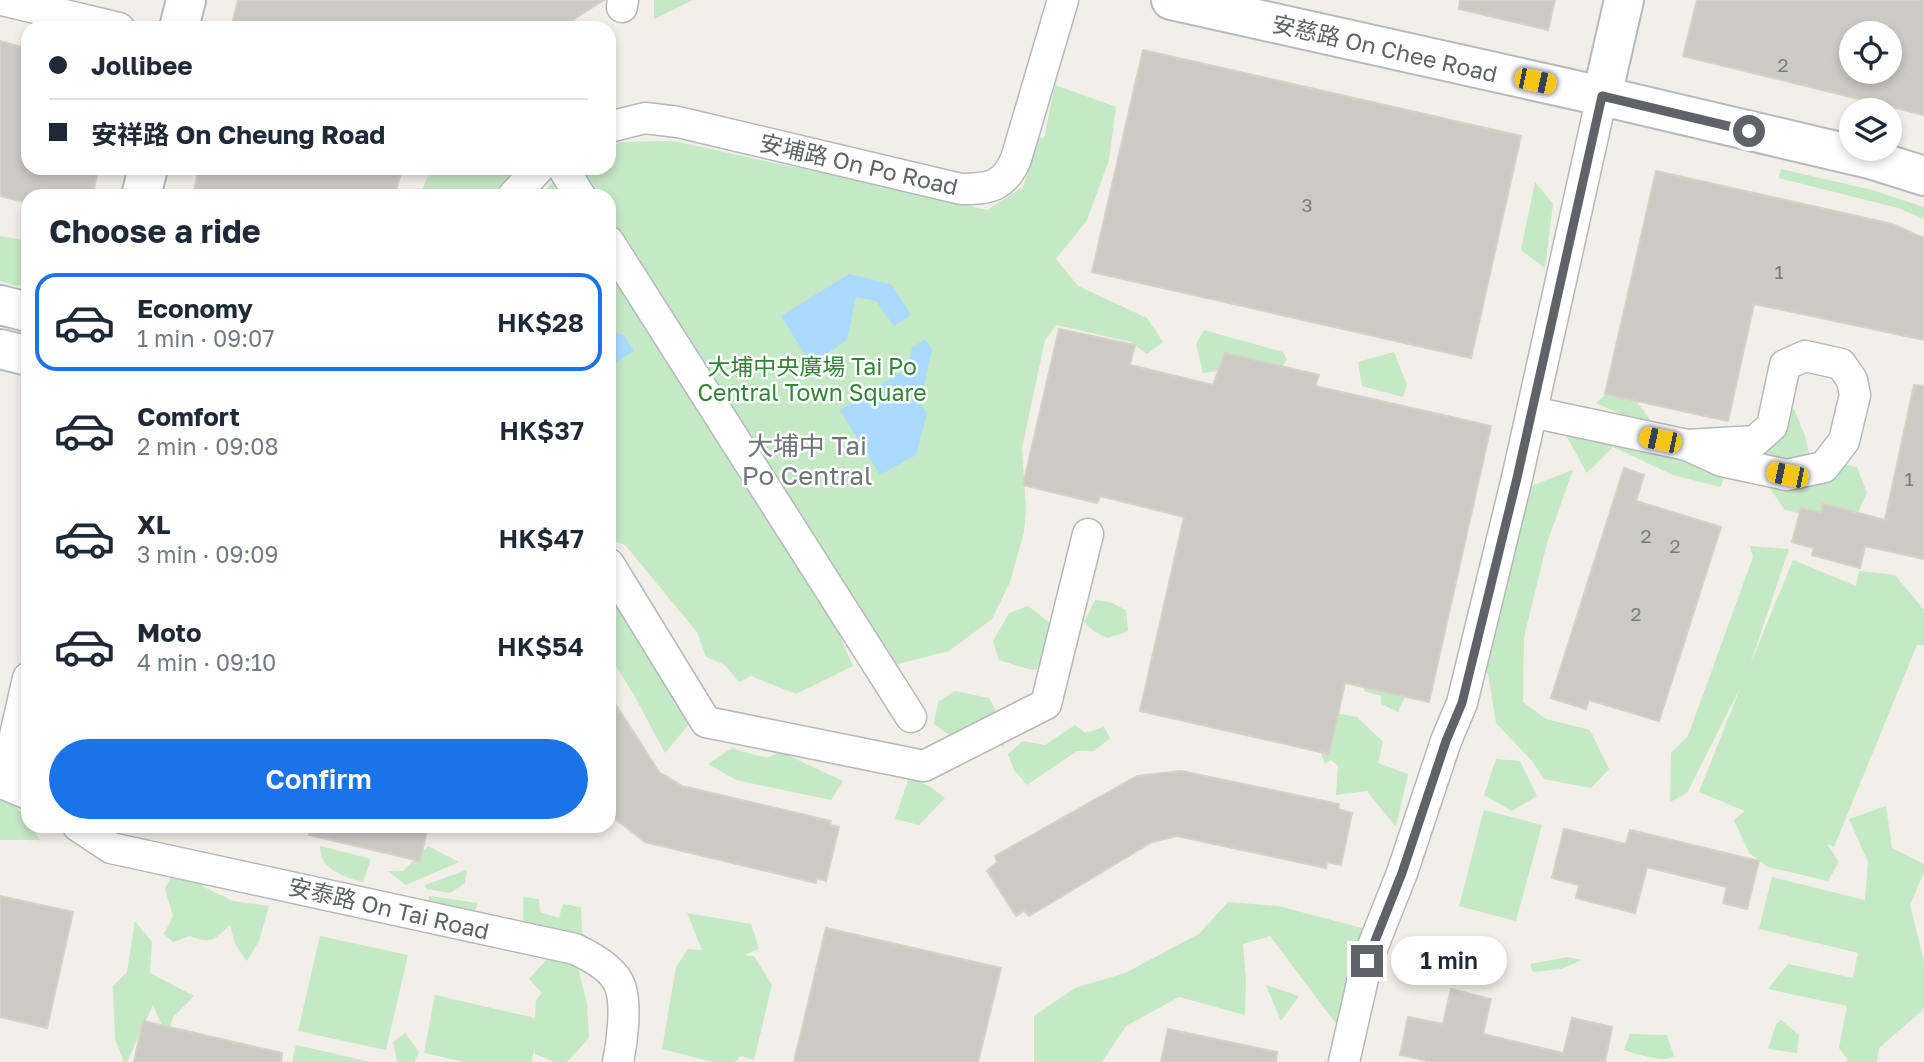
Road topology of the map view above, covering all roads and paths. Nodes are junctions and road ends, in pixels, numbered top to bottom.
1 (2, 0) edge
2 (186, 0) edge
3 (1063, 0) edge
4 (1171, 0) edge
5 (1624, 0) edge
6 (90, 21) edge
7 (181, 21) edge
8 (1602, 96) junction
9 (616, 125) edge
10 (532, 175) edge
11 (1924, 176) edge
12 (520, 189) edge
13 (616, 253) edge
14 (0, 305) edge
15 (21, 310) edge
16 (0, 349) edge
17 (21, 354) edge
18 (1532, 412) junction
19 (1687, 445) junction
20 (1088, 534) dead end
21 (616, 576) edge
22 (911, 717) dead end
23 (21, 723) edge
24 (11, 787) edge
25 (88, 833) edge
26 (619, 1061) edge
27 (1345, 1062) edge

1 - 6 street
2 - 7 street
3 - 9 street, 安埔路 On Po Road
4 - 8 street, 安慈路 On Chee Road
5 - 8 street
8 - 11 street, 安慈路 On Chee Road
8 - 18 street
10 - 12 street
13 - 22 street
14 - 15 street
16 - 17 street
18 - 19 street
18 - 27 street
19 - 19 street
20 - 21 street
23 - 24 street
25 - 26 street, 安泰路 On Tai Road

